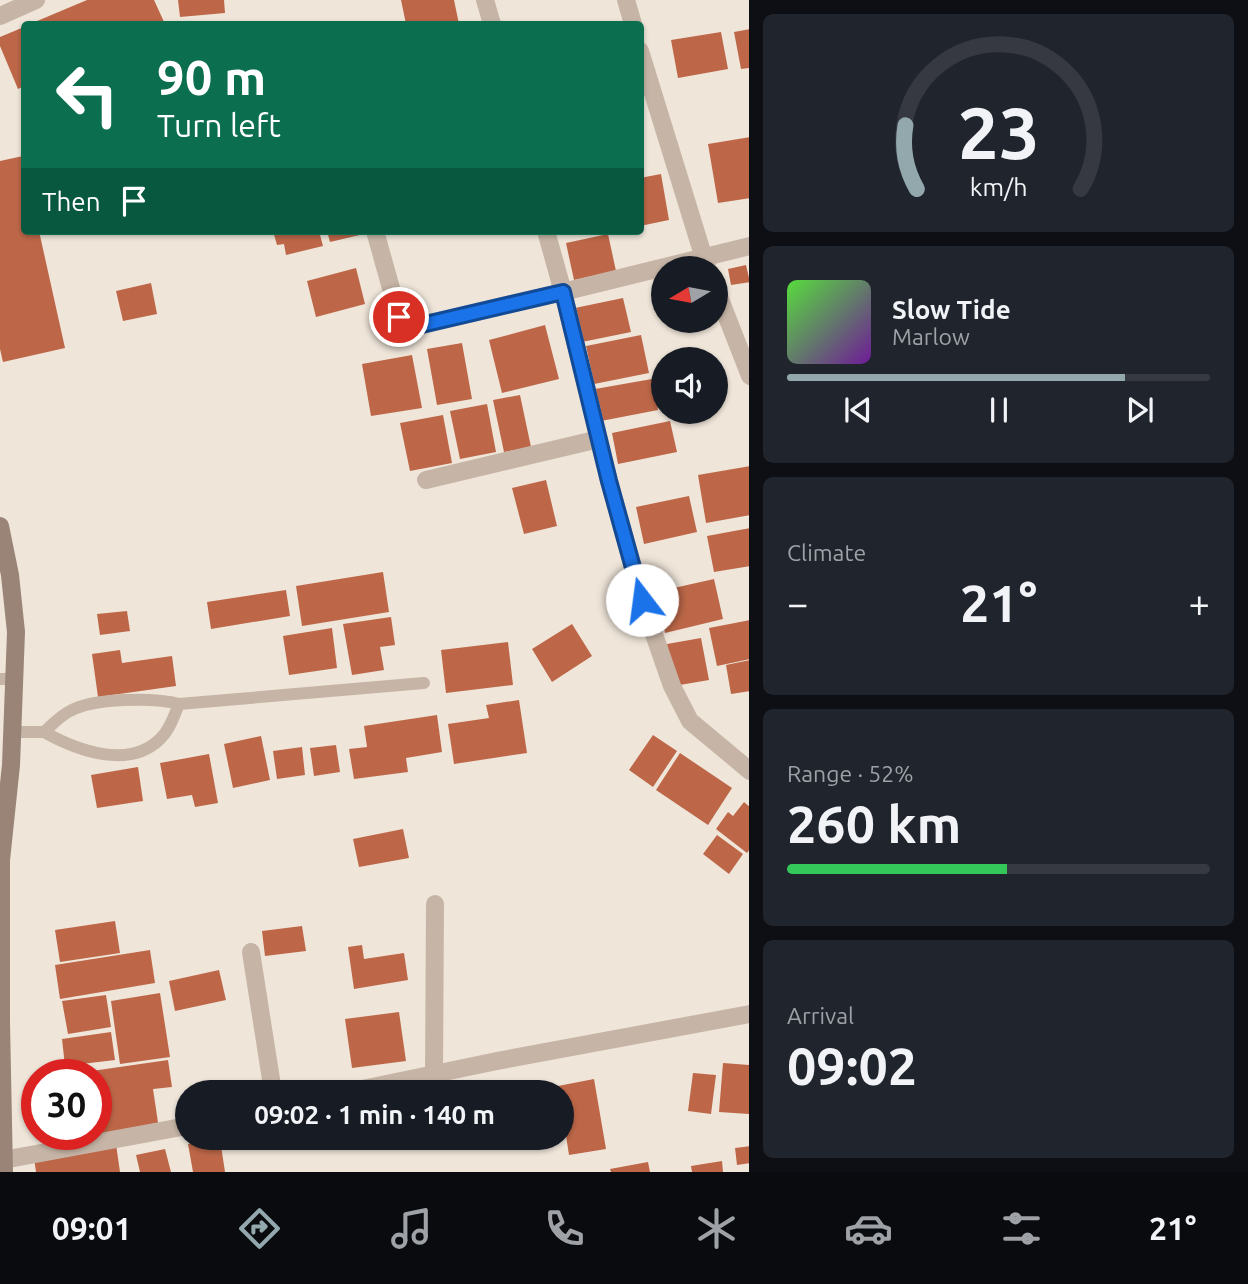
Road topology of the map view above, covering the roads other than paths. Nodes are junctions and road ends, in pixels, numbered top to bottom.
1 (36, 0) edge
2 (485, 0) edge
3 (626, 0) edge
4 (0, 16) edge
5 (491, 21) edge
6 (631, 21) edge
7 (644, 64) edge
8 (376, 235) edge
9 (547, 235) edge
10 (749, 246) edge
11 (703, 256) edge
12 (723, 256) edge
13 (651, 274) edge
14 (563, 292) junction
15 (728, 321) edge
16 (749, 376) edge
17 (599, 439) junction
18 (426, 480) dead end
19 (0, 526) edge
20 (7, 679) edge
21 (424, 682) dead end
22 (179, 704) junction
23 (13, 732) junction
24 (44, 732) junction
25 (6, 765) edge
26 (749, 771) edge
27 (435, 904) dead end
28 (251, 953) dead end
29 (749, 1014) edge
30 (0, 1023) edge
31 (435, 1075) junction
32 (271, 1080) edge
33 (409, 1080) edge
34 (175, 1129) edge
35 (4, 1166) edge

1 - 4 street
2 - 5 street
3 - 6 street
7 - 11 street
8 - 14 street
9 - 14 street
10 - 12 street
13 - 14 street
14 - 17 street
15 - 16 street
17 - 18 street
17 - 26 street
19 - 20 street
20 - 23 street
21 - 22 lane
22 - 24 lane
22 - 24 lane
23 - 24 lane
23 - 25 street
25 - 30 street
27 - 31 street
28 - 32 street
29 - 31 street
30 - 35 street
31 - 33 street
34 - 35 street

